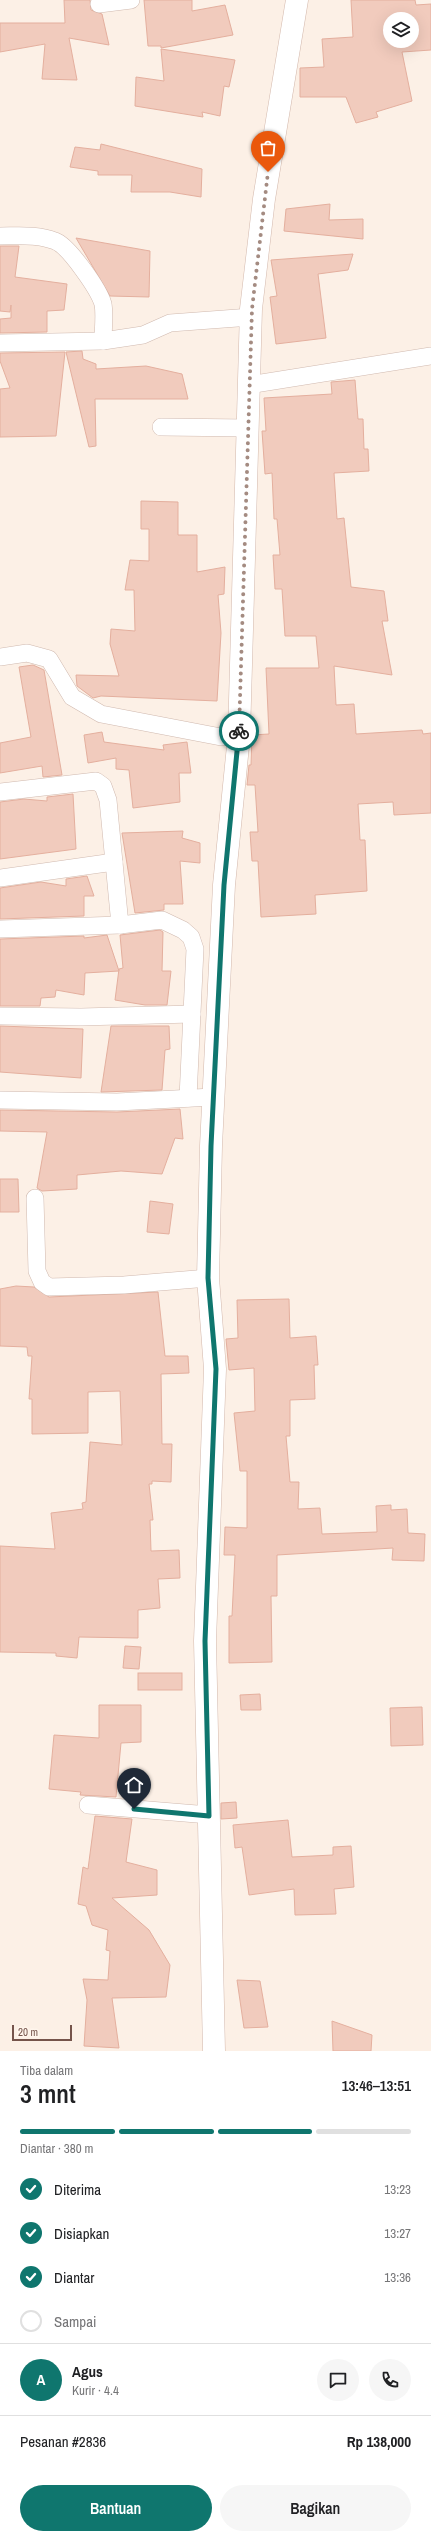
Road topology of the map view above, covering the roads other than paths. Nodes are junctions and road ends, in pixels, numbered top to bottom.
1 (131, 0) edge
2 (297, 0) edge
3 (99, 4) dead end
4 (0, 236) edge
5 (251, 318) junction
6 (103, 341) junction
7 (0, 344) edge
8 (431, 356) edge
9 (249, 385) junction
10 (161, 428) dead end
11 (248, 428) junction
12 (0, 657) edge
13 (239, 736) junction
14 (0, 792) edge
15 (114, 862) junction
16 (0, 878) edge
17 (120, 925) junction
18 (0, 930) edge
19 (192, 1014) junction
20 (0, 1016) edge
21 (213, 1097) junction
22 (188, 1098) junction
23 (0, 1100) edge
24 (35, 1198) dead end
25 (208, 1278) junction
26 (88, 1805) dead end
27 (209, 1816) junction
28 (214, 2051) edge

1 - 3 street
2 - 5 street
4 - 6 street
5 - 6 street
5 - 9 street
6 - 7 street
8 - 9 street
9 - 11 street
10 - 11 street
11 - 13 street
12 - 13 street
13 - 21 street
14 - 15 street
15 - 16 street
15 - 17 street
17 - 18 street
17 - 19 street
19 - 20 street
19 - 22 street
21 - 22 street
21 - 25 street
22 - 23 street
24 - 25 street
25 - 27 street
26 - 27 street
27 - 28 street

